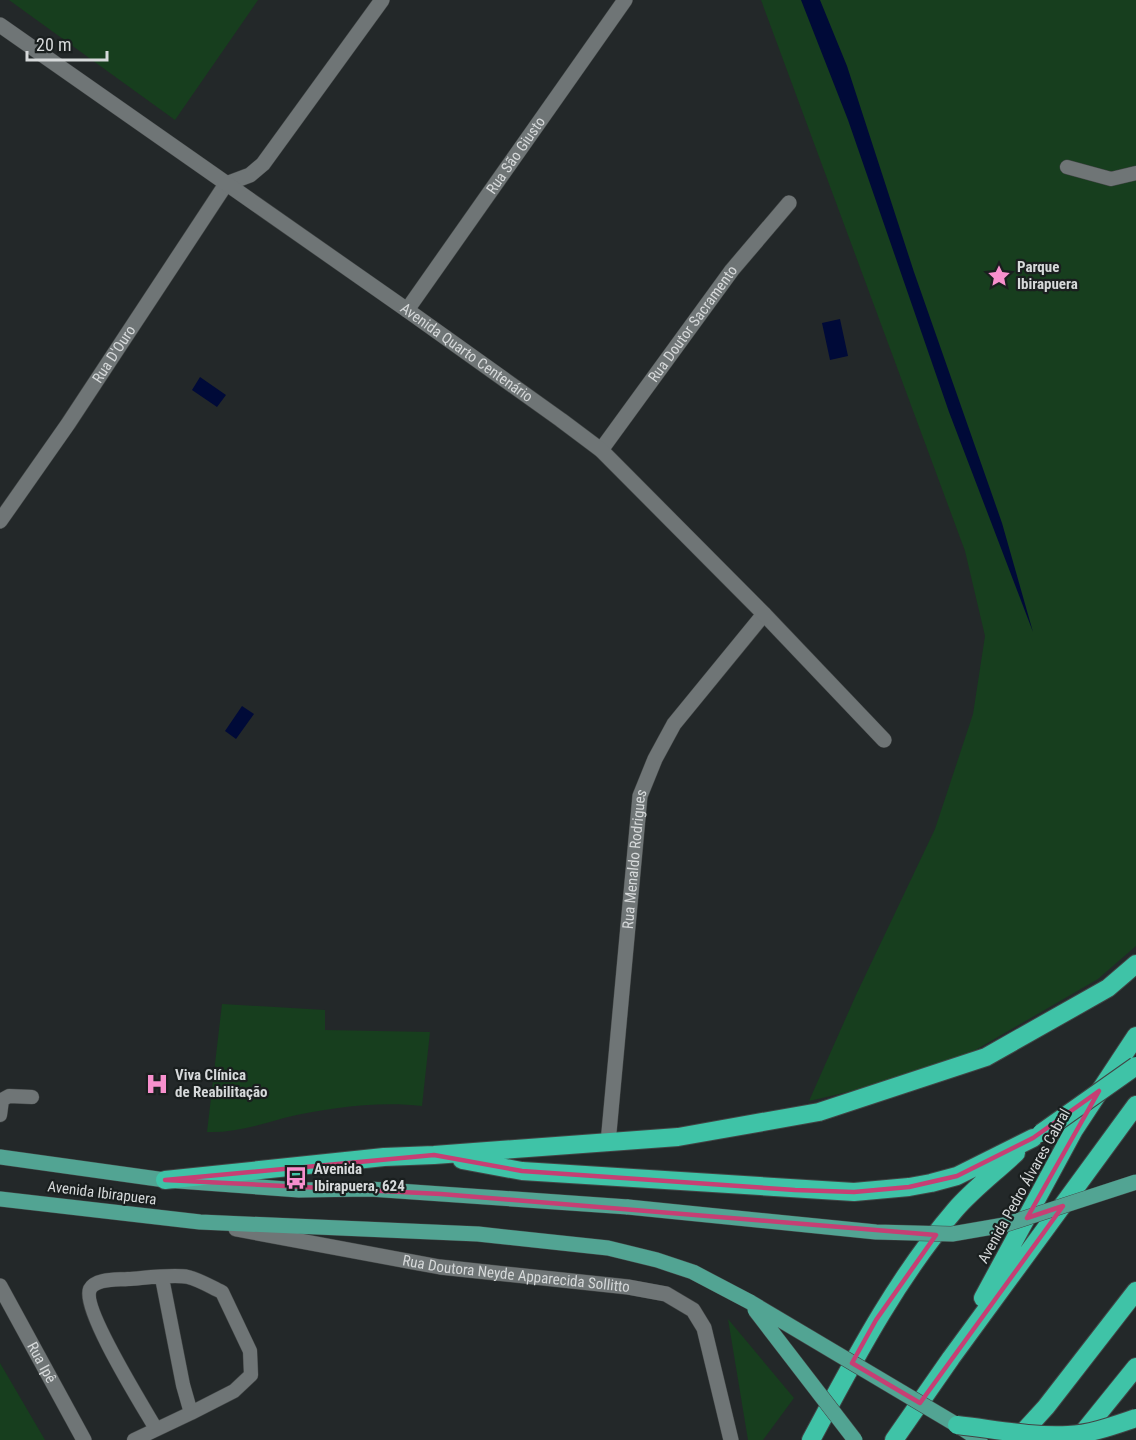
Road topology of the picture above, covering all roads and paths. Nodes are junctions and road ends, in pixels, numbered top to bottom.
1 (382, 0) edge
2 (625, 0) edge
3 (0, 25) edge
4 (1067, 167) dead end
5 (1136, 172) edge
6 (226, 184) junction
7 (789, 202) dead end
8 (407, 310) junction
9 (601, 450) junction
10 (0, 521) edge
11 (764, 614) junction
12 (884, 740) dead end
13 (1136, 964) edge
14 (1136, 1036) edge
15 (1136, 1066) edge
16 (32, 1097) dead end
17 (1136, 1105) edge
18 (0, 1115) edge
19 (1037, 1135) junction
20 (608, 1143) junction
21 (434, 1155) junction
22 (0, 1157) edge
23 (165, 1180) junction
24 (1136, 1182) edge
25 (0, 1199) edge
26 (200, 1222) junction
27 (162, 1278) junction
28 (0, 1286) edge
29 (1136, 1291) edge
30 (750, 1302) junction
31 (951, 1358) junction
32 (1136, 1367) edge
33 (191, 1413) junction
34 (1136, 1418) edge
35 (957, 1425) junction
36 (156, 1429) junction
37 (1078, 1438) edge
38 (84, 1440) edge
39 (134, 1440) edge
40 (731, 1440) edge
41 (811, 1440) edge
42 (855, 1440) edge
43 (894, 1440) edge
44 (980, 1440) edge
45 (1016, 1440) edge

1 - 6 street
2 - 8 street, Rua São Giusto
3 - 6 street, Avenida Quarto Centenário
4 - 5 lane
6 - 8 street, Avenida Quarto Centenário
6 - 10 street, Rua D'Ouro
7 - 9 street, Rua Doutor Sacramento
8 - 9 street, Avenida Quarto Centenário
9 - 11 street, Avenida Quarto Centenário
11 - 12 street, Avenida Quarto Centenário
11 - 20 street, Rua Menaldo Rodrigues
13 - 20 highway
14 - 31 highway, Avenida Pedro Álvares Cabral
15 - 19 highway, bridge
16 - 18 lane
17 - 31 highway
19 - 21 highway
19 - 41 highway
20 - 21 highway
21 - 23 highway
22 - 23 main road, Avenida Ibirapuera
23 - 24 main road, Avenida Ibirapuera, bridge
25 - 26 main road, Avenida Ibirapuera
26 - 30 main road, Avenida Ibirapuera
26 - 40 street, Rua Doutora Neyde Apparecida Sollitto
27 - 33 lane
27 - 33 lane
27 - 36 lane
28 - 38 street, Rua Ipê
29 - 45 highway
30 - 35 main road, Avenida Ibirapuera, bridge
30 - 42 main road, bridge
31 - 43 highway
32 - 37 highway
33 - 36 lane
34 - 35 highway, bridge
35 - 44 main road, Avenida Ibirapuera
36 - 39 lane

